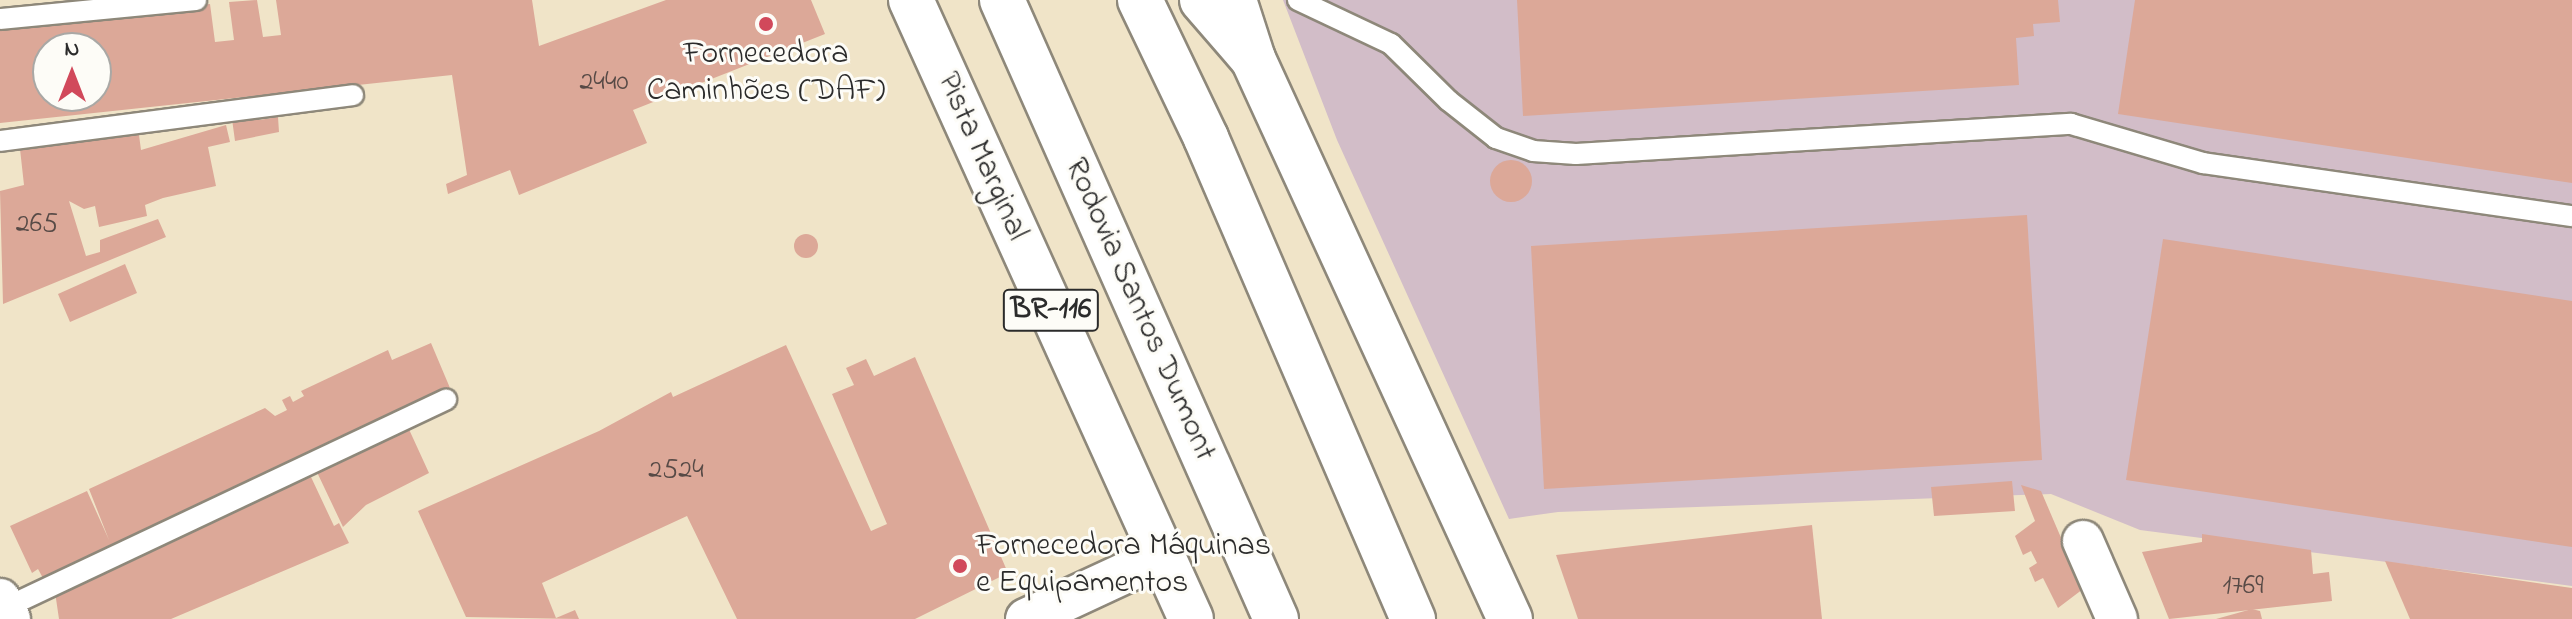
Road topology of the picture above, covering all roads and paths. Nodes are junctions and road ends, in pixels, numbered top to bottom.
1 (196, 0) edge
2 (911, 0) edge
3 (1002, 0) edge
4 (1140, 0) edge
5 (1202, 0) edge
6 (1234, 0) edge
7 (1298, 0) edge
8 (0, 19) edge
9 (1253, 59) junction
10 (353, 95) dead end
11 (0, 141) edge
12 (2572, 216) edge
13 (446, 400) dead end
14 (2083, 541) dead end
15 (1162, 556) junction
16 (5, 609) edge
17 (1026, 619) edge
18 (1191, 619) edge
19 (1276, 619) edge
20 (1413, 619) edge
21 (1510, 619) edge
22 (2117, 619) edge

1 - 8 lane
2 - 15 main road, Pista Marginal / BR-116
3 - 19 main road, Rodovia Santos Dumont / BR-116
4 - 20 main road
5 - 9 main road
6 - 9 main road
7 - 12 lane
9 - 21 main road
10 - 11 lane
13 - 16 lane
14 - 22 street
15 - 17 street
15 - 18 main road, Pista Marginal / BR-116

